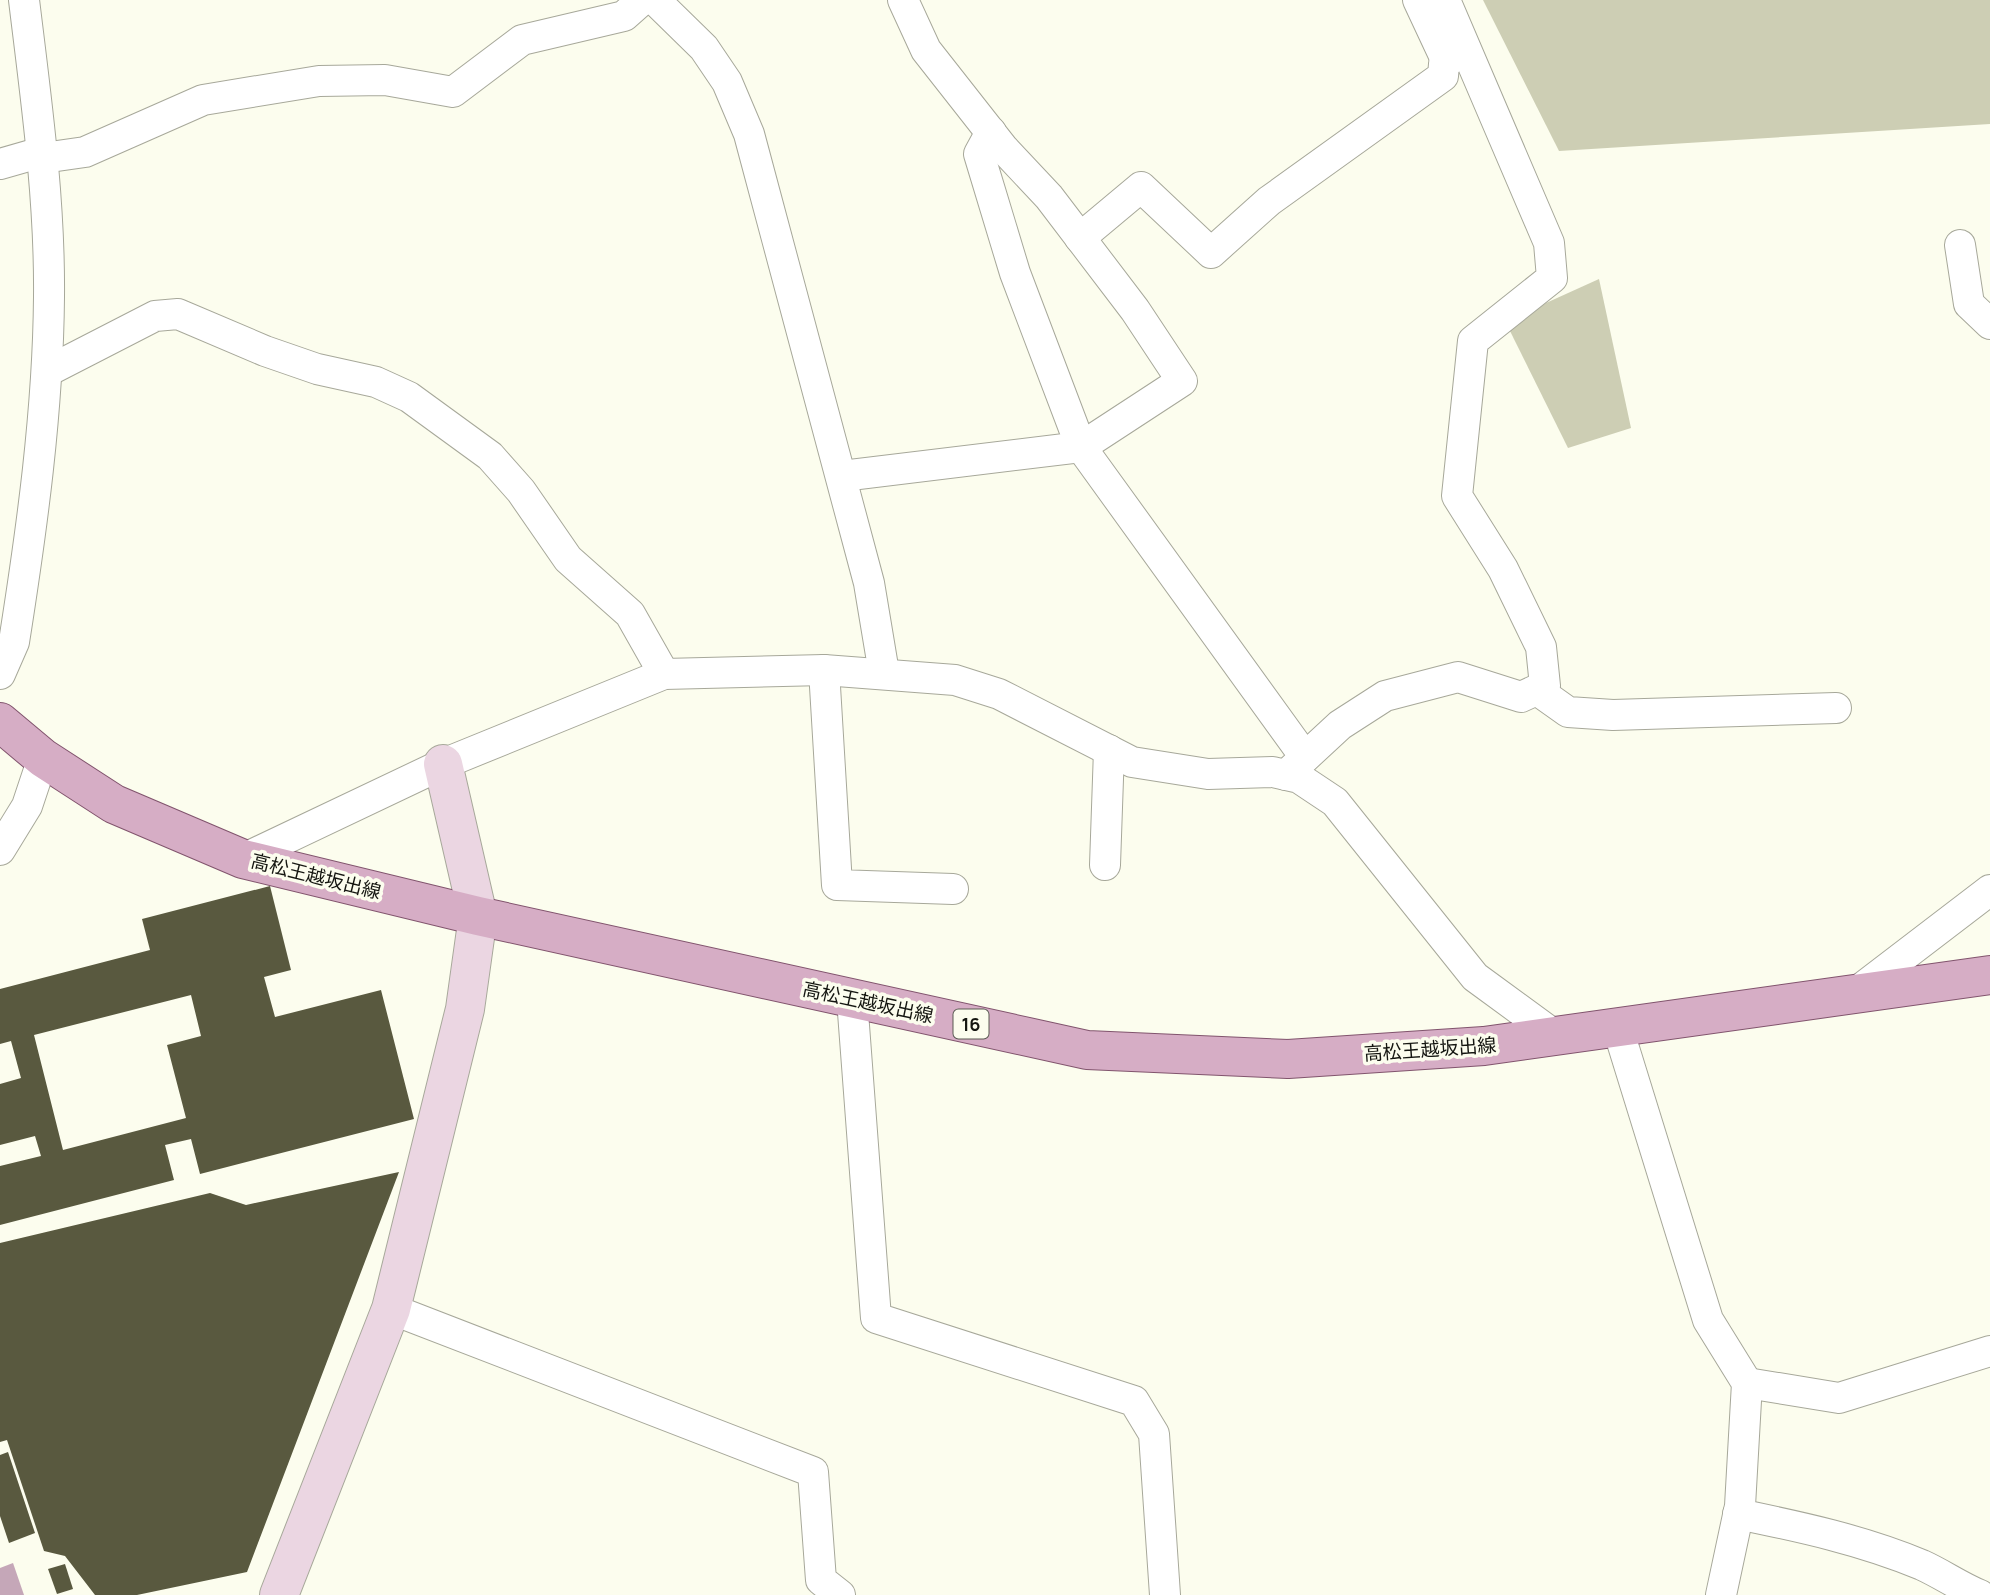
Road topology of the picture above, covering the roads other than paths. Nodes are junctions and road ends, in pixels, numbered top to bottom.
1 (24, 0) edge
2 (642, 0) edge
3 (655, 0) edge
4 (904, 0) edge
5 (1418, 0) edge
6 (1445, 0) edge
7 (1456, 55) junction
8 (991, 132) junction
9 (43, 155) junction
10 (0, 164) edge
11 (1080, 238) junction
12 (1960, 245) dead end
13 (1990, 324) edge
14 (48, 372) junction
15 (1081, 447) junction
16 (842, 476) junction
17 (824, 670) junction
18 (884, 673) junction
19 (0, 674) edge
20 (664, 674) junction
21 (1537, 690) junction
22 (1836, 708) dead end
23 (0, 722) edge
24 (1109, 750) junction
25 (43, 758) junction
26 (443, 764) junction
27 (1296, 766) junction
28 (0, 850) edge
29 (243, 859) junction
30 (1105, 865) dead end
31 (953, 889) dead end
32 (1990, 890) edge
33 (478, 916) junction
34 (1990, 975) edge
35 (1854, 994) junction
36 (852, 999) junction
37 (1618, 1029) junction
38 (1557, 1037) junction
39 (391, 1309) junction
40 (1990, 1351) edge
41 (1747, 1383) junction
42 (1738, 1514) junction
43 (279, 1595) edge
44 (840, 1595) edge
45 (1165, 1595) edge
46 (1721, 1595) edge
47 (1980, 1595) edge

1 - 9 street
2 - 9 street
3 - 16 street
4 - 8 street
5 - 7 street
6 - 7 street
7 - 11 street
7 - 21 street
8 - 11 street
8 - 15 street
9 - 10 street
9 - 14 street
11 - 15 street
12 - 13 street
14 - 19 street
14 - 20 street
15 - 16 street
15 - 27 street
16 - 18 street
17 - 18 street
17 - 20 street
17 - 31 street
18 - 24 street
20 - 26 street
21 - 22 street
21 - 27 street
23 - 25 main road, 高松王越坂出線 / 16
24 - 27 street
24 - 30 street
25 - 28 street
25 - 29 main road, 高松王越坂出線 / 16
26 - 29 street
26 - 33 street
27 - 38 street
29 - 33 main road, 高松王越坂出線 / 16
32 - 35 street
33 - 36 main road, 高松王越坂出線 / 16
33 - 39 street
34 - 35 main road, 高松王越坂出線 / 16
35 - 37 main road, 高松王越坂出線 / 16
36 - 38 main road, 高松王越坂出線 / 16
36 - 45 street
37 - 38 main road, 高松王越坂出線 / 16
37 - 41 street
39 - 43 street
39 - 44 street
40 - 41 street
41 - 42 street
42 - 46 street
42 - 47 street

